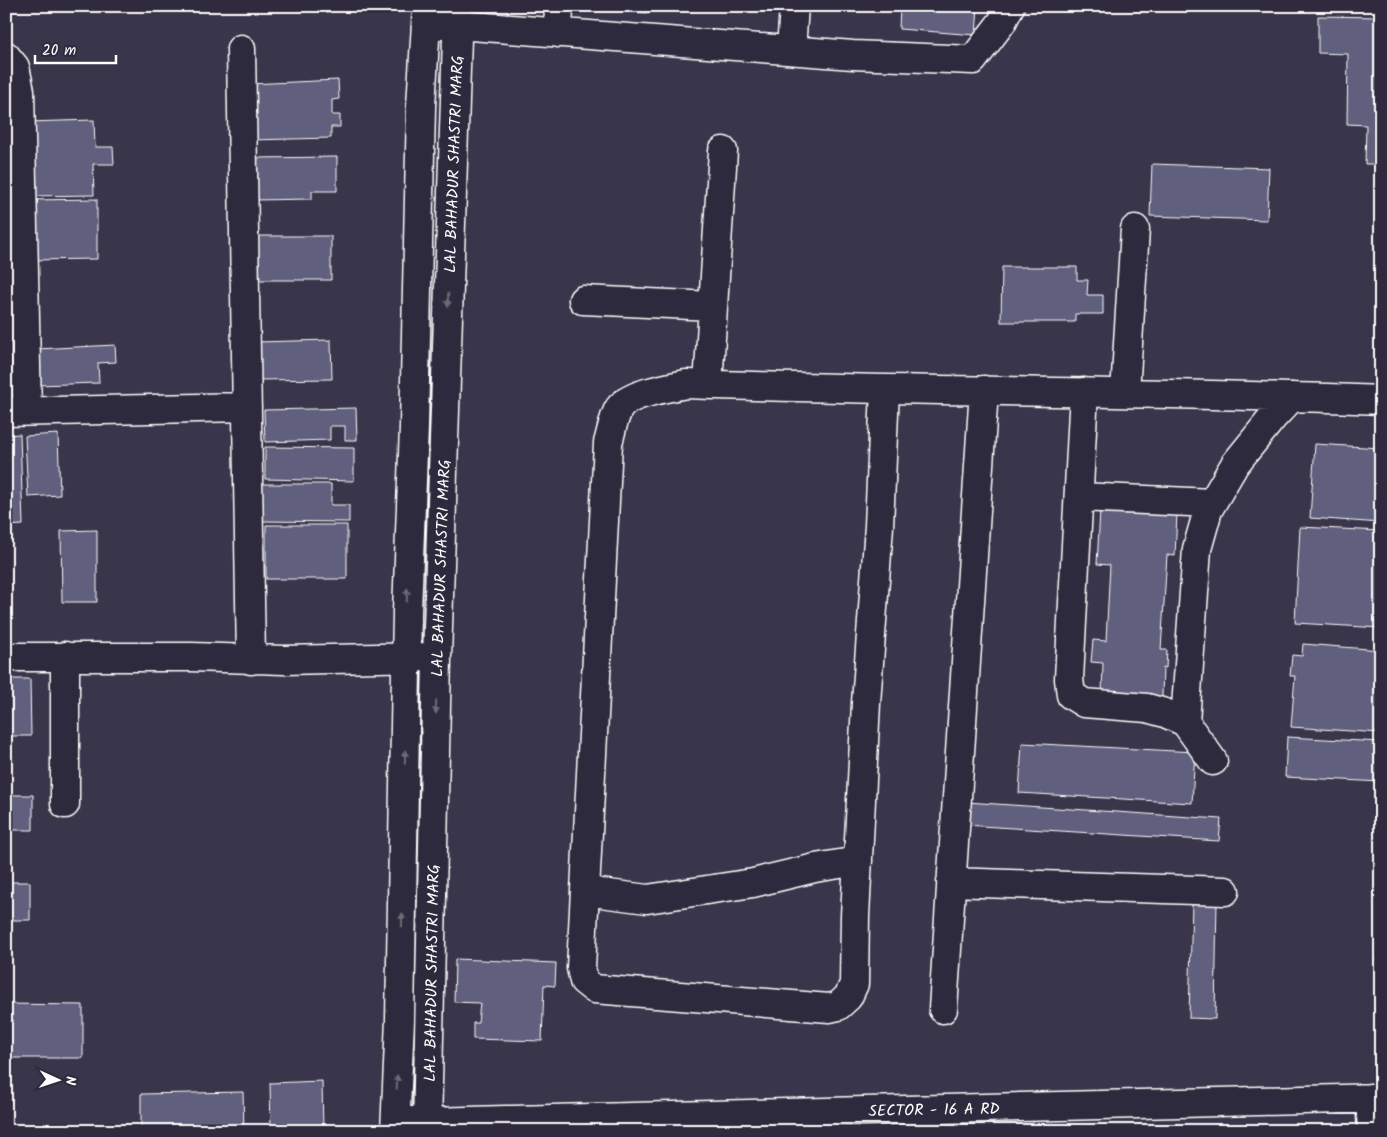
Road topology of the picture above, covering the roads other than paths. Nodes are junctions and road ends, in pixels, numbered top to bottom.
1 (794, 6) edge
2 (1010, 6) edge
3 (427, 16) edge
4 (458, 16) edge
5 (558, 20) edge
6 (241, 50) dead end
7 (791, 50) junction
8 (6, 56) edge
9 (723, 151) dead end
10 (1135, 229) dead end
11 (583, 300) dead end
12 (713, 306) junction
13 (708, 385) junction
14 (885, 390) junction
15 (984, 390) junction
16 (1084, 392) junction
17 (1125, 393) junction
18 (1292, 397) junction
19 (1381, 400) edge
20 (247, 407) junction
21 (17, 412) edge
22 (1079, 497) junction
23 (1212, 503) junction
24 (65, 656) junction
25 (6, 657) edge
26 (406, 657) junction
27 (437, 658) junction
28 (251, 660) junction
29 (1185, 722) junction
30 (1213, 760) dead end
31 (65, 804) dead end
32 (858, 862) junction
33 (951, 882) junction
34 (585, 891) junction
35 (1225, 891) dead end
36 (944, 1009) dead end
37 (1375, 1098) edge
38 (848, 1121) edge
39 (595, 1124) edge
40 (395, 1125) edge
41 (428, 1126) edge
42 (1372, 1131) edge

1 - 7 street
2 - 7 street
3 - 4 street
26 -> 3 street
4 - 5 street
4 -> 27 street, LAL BAHADUR SHASTRI MARG
5 - 7 street
6 - 20 street
8 - 21 street
9 - 12 street
10 - 17 street
11 - 12 street
12 - 13 street
13 - 14 street
13 - 34 street
14 - 15 street
14 - 32 street
15 - 16 street
15 - 33 street
16 - 17 street
16 - 22 street
17 - 18 street
18 - 19 street
18 - 23 street
20 - 21 street
20 - 28 street
22 - 23 street
22 - 29 street
23 - 29 street
24 - 25 street
24 - 28 street
24 - 31 street
26 - 27 street
26 - 28 street
40 -> 26 street
27 -> 41 street, LAL BAHADUR SHASTRI MARG
29 - 30 street
32 - 34 street
32 - 34 street
33 - 35 street
33 - 36 street
37 - 38 street, SECTOR - 16 A RD
37 - 42 street
38 - 39 street, SECTOR - 16 A RD
39 - 41 street, SECTOR - 16 A RD
40 - 41 street, SECTOR - 16 A RD

